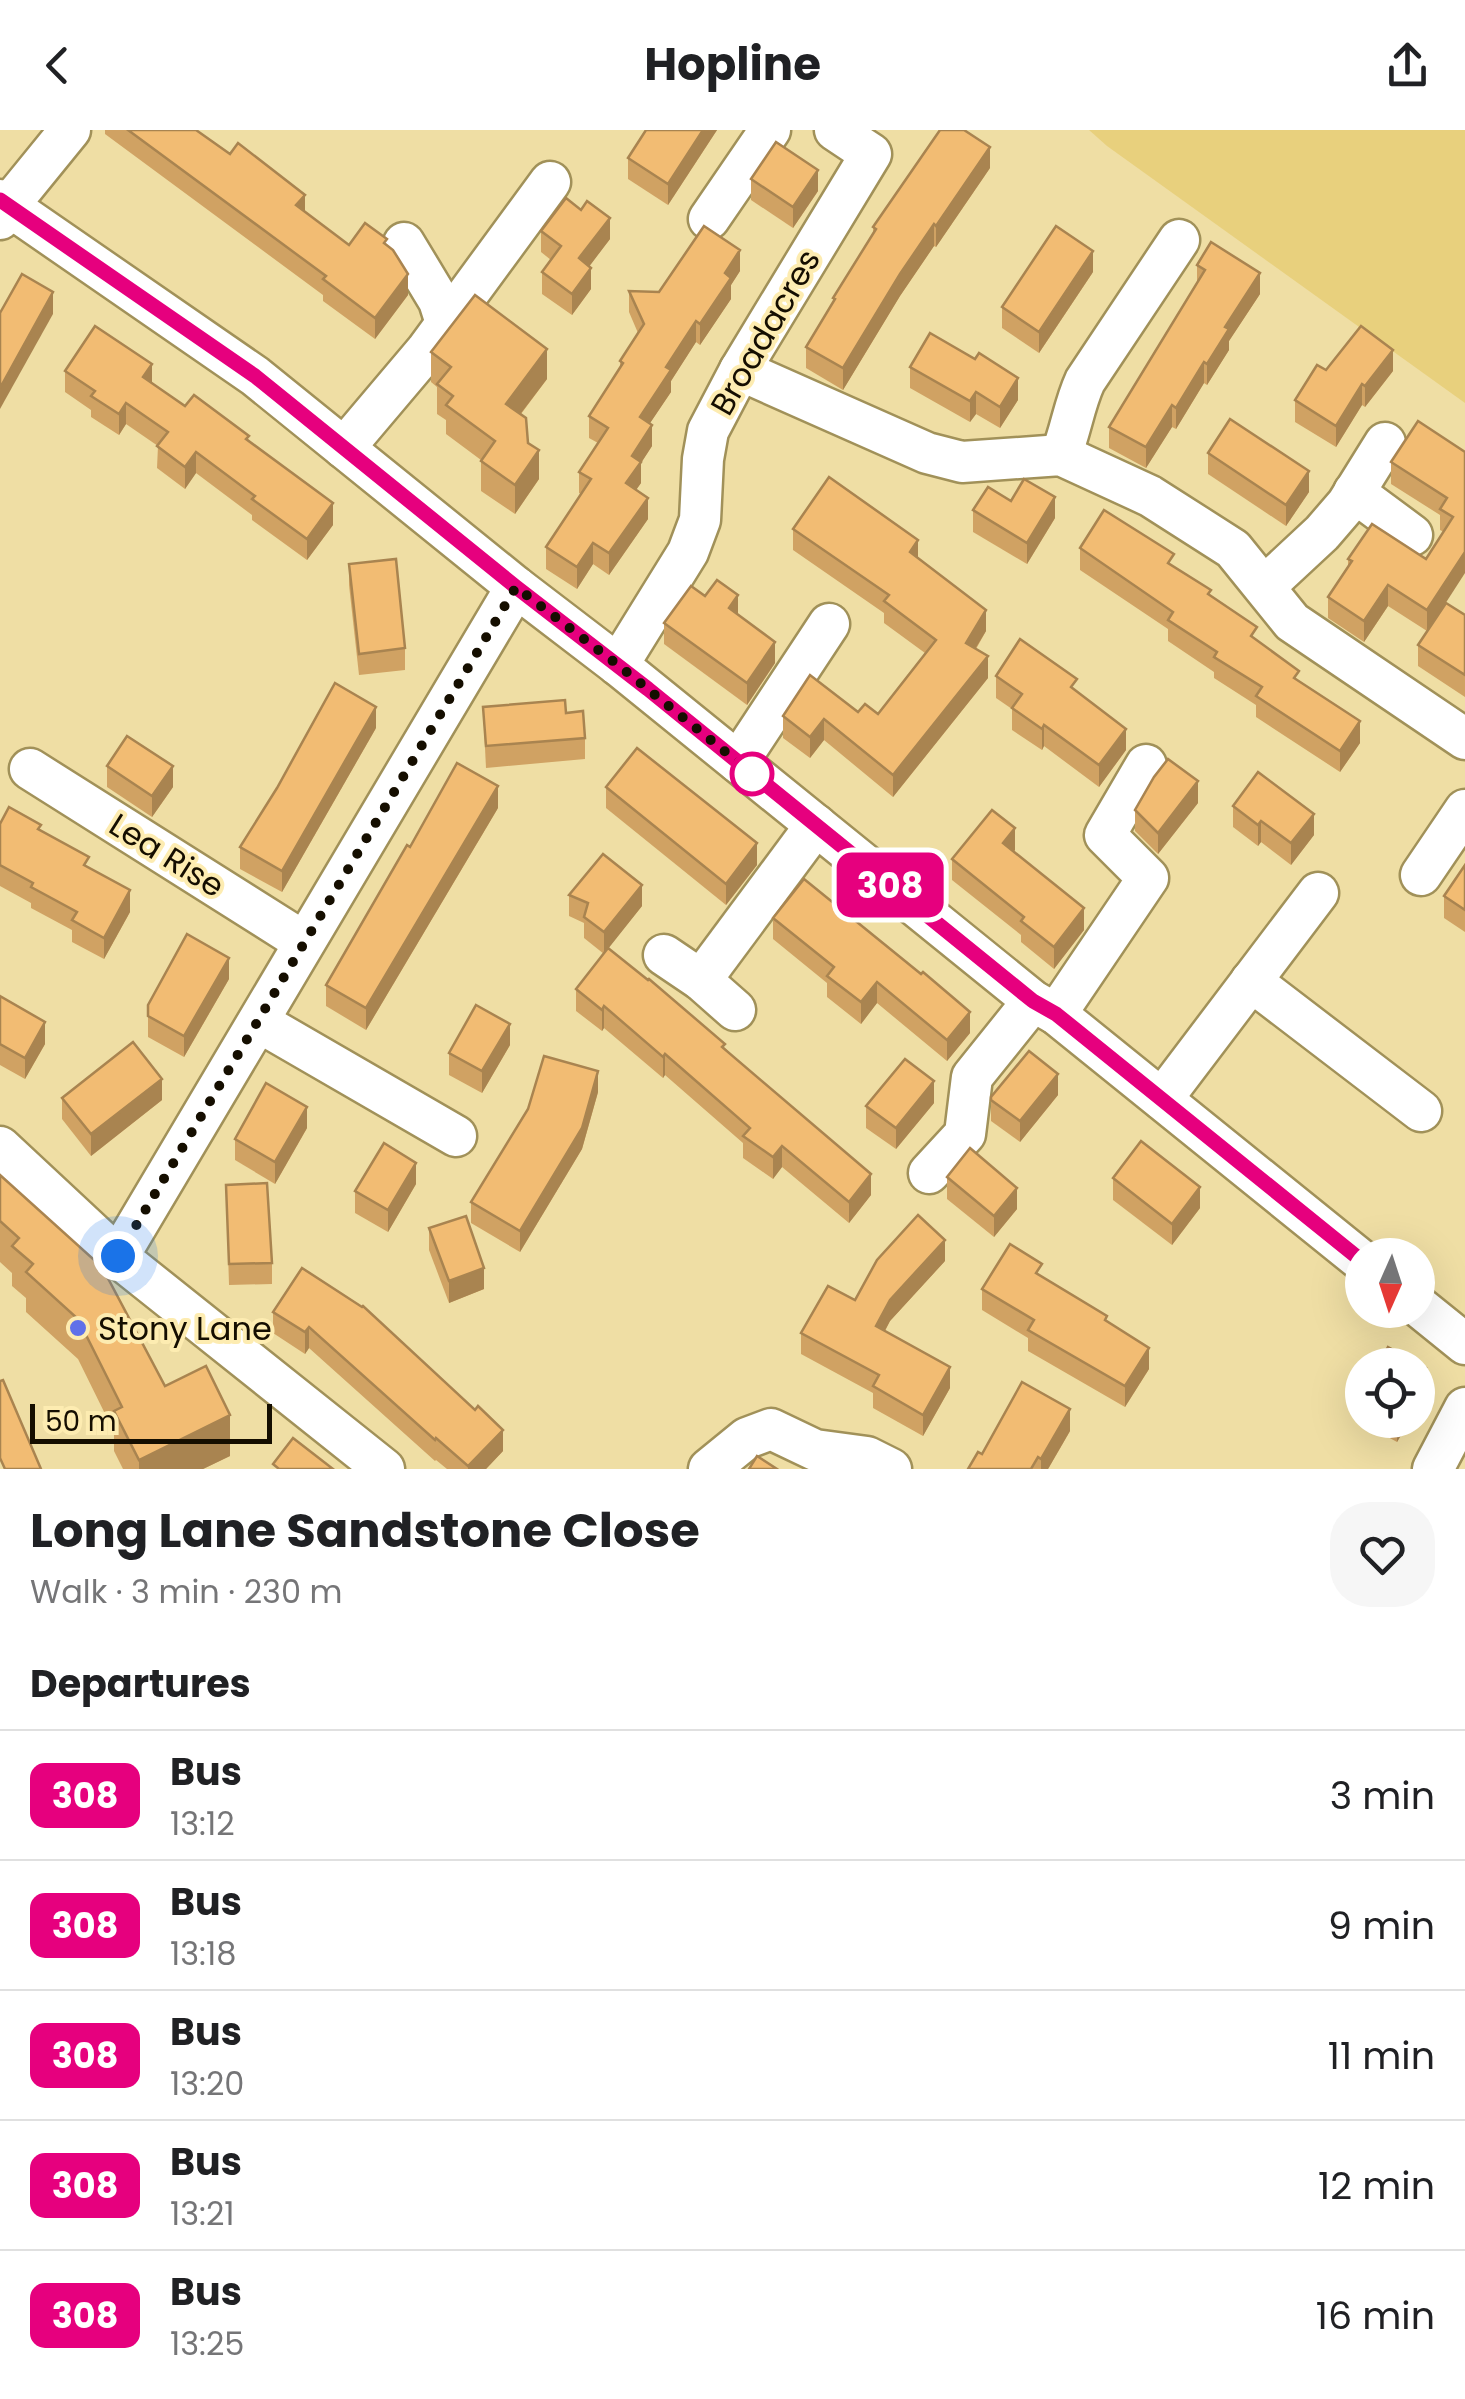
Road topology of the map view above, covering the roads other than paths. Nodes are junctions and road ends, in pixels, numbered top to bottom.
1 (70, 130) edge
2 (770, 130) edge
3 (836, 130) edge
4 (880, 142) edge
5 (550, 182) dead end
6 (3, 208) edge
7 (709, 219) dead end
8 (1179, 240) dead end
9 (404, 243) dead end
10 (446, 324) junction
11 (740, 370) junction
12 (1385, 442) dead end
13 (344, 448) junction
14 (1061, 455) junction
15 (1354, 492) junction
16 (1412, 535) dead end
17 (1265, 586) junction
18 (516, 587) junction
19 (829, 624) dead end
20 (618, 665) junction
21 (1465, 739) edge
22 (738, 762) junction
23 (1146, 766) dead end
24 (30, 769) dead end
25 (1465, 810) edge
26 (816, 825) junction
27 (1421, 875) dead end
28 (1318, 892) dead end
29 (304, 942) junction
30 (664, 955) dead end
31 (701, 980) junction
32 (1251, 981) junction
33 (1044, 1008) junction
34 (735, 1010) dead end
35 (258, 1022) junction
36 (1162, 1100) junction
37 (1421, 1112) dead end
38 (456, 1136) dead end
39 (0, 1147) edge
40 (930, 1173) dead end
41 (1345, 1247) edge
42 (118, 1256) junction
43 (1435, 1320) edge
44 (1465, 1344) edge
45 (1465, 1408) edge
46 (384, 1469) edge
47 (708, 1469) edge
48 (891, 1469) edge
49 (1433, 1469) edge

1 - 6 street
2 - 7 street
3 - 4 street, Broadacres
4 - 11 street, Broadacres
5 - 10 street
6 - 13 street
8 - 14 street
9 - 10 street
10 - 13 street
11 - 14 street
11 - 20 street, Broadacres
12 - 15 street
13 - 18 street
14 - 17 street
15 - 16 street
15 - 17 street
17 - 21 street
18 - 20 street
18 - 29 street
19 - 22 street
20 - 22 street
22 - 26 street
23 - 33 street
24 - 29 street, Lea Rise
25 - 27 street
26 - 31 street
26 - 33 street
28 - 32 street
29 - 35 street
30 - 31 street
31 - 34 street
32 - 36 street
32 - 37 street
33 - 36 street
33 - 40 street
35 - 38 street
35 - 42 street
36 - 41 street
39 - 42 street
42 - 46 street
43 - 44 street
45 - 49 street
47 - 48 street

